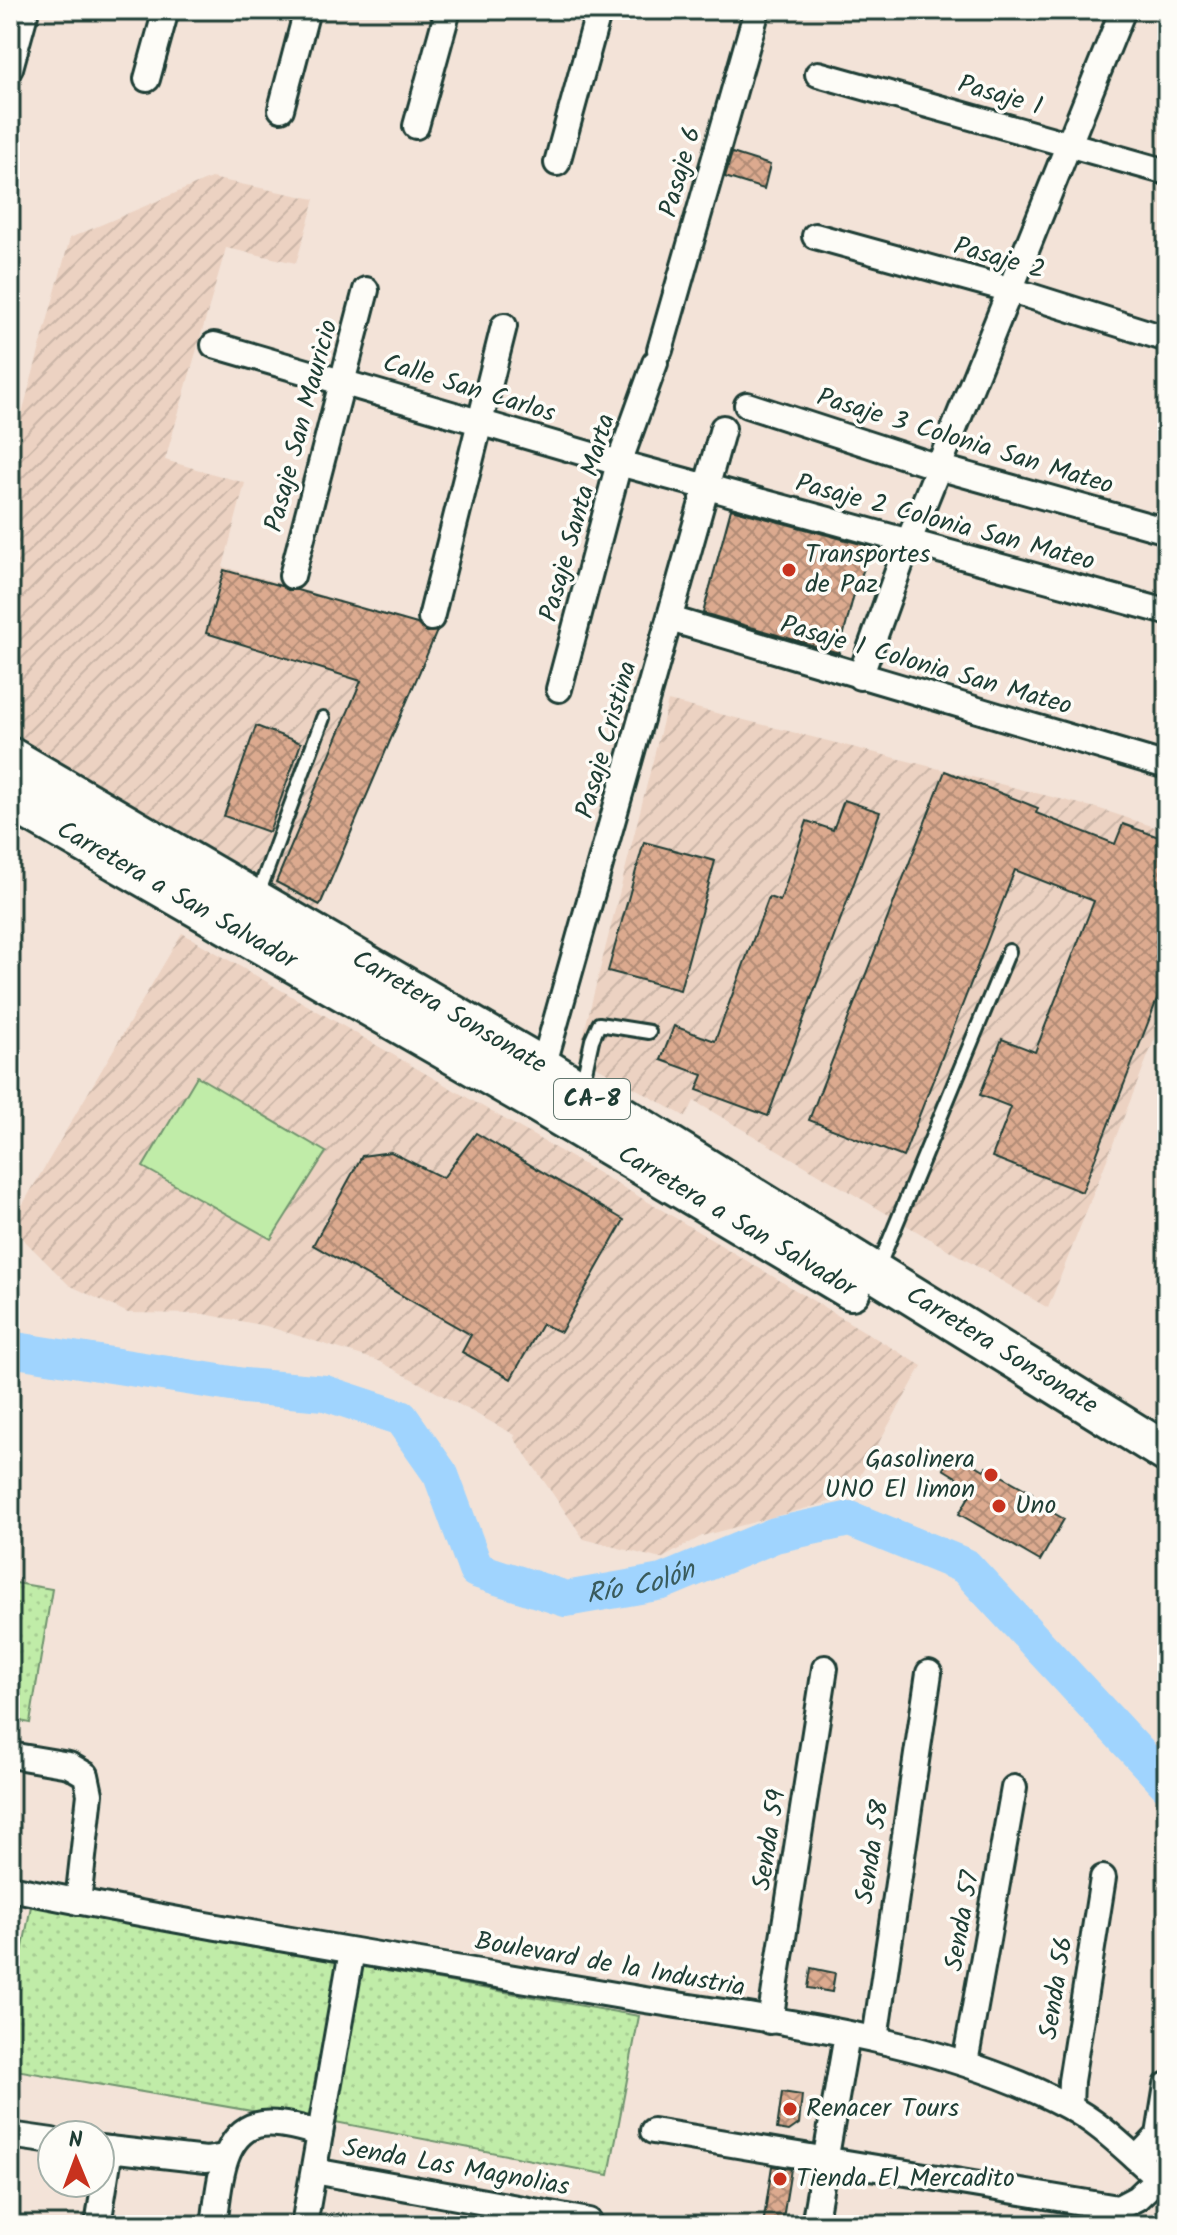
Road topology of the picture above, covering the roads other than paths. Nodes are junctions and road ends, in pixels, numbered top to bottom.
1 (26, 10) edge
2 (166, 10) edge
3 (307, 10) edge
4 (448, 10) edge
5 (599, 10) edge
6 (757, 10) edge
7 (1123, 10) edge
8 (10, 68) edge
9 (818, 74) dead end
10 (147, 79) dead end
11 (281, 109) dead end
12 (416, 126) dead end
13 (1068, 145) junction
14 (557, 163) dead end
15 (1167, 172) edge
16 (815, 236) dead end
17 (366, 290) dead end
18 (1011, 290) junction
19 (504, 326) dead end
20 (1167, 339) edge
21 (214, 345) dead end
22 (658, 357) joint
23 (343, 380) junction
24 (747, 405) dead end
25 (480, 421) junction
26 (723, 428) dead end
27 (619, 463) junction
28 (938, 467) junction
29 (708, 487) junction
30 (1167, 531) edge
31 (908, 543) junction
32 (292, 576) dead end
33 (1167, 612) edge
34 (431, 618) dead end
35 (670, 619) junction
36 (860, 677) junction
37 (559, 689) dead end
38 (323, 718) dead end
39 (10, 757) edge
40 (1167, 766) edge
41 (10, 800) edge
42 (256, 900) junction
43 (1009, 951) dead end
44 (649, 1032) dead end
45 (543, 1067) junction
46 (581, 1092) junction
47 (875, 1275) junction
48 (1166, 1458) edge
49 (825, 1668) dead end
50 (929, 1673) dead end
51 (10, 1755) edge
52 (1014, 1788) dead end
53 (1103, 1878) dead end
54 (10, 1889) edge
55 (78, 1902) junction
56 (352, 1951) junction
57 (770, 2021) junction
58 (847, 2035) junction
59 (875, 2039) junction
60 (965, 2063) junction
61 (1167, 2085) edge
62 (1070, 2107) junction
63 (653, 2131) dead end
64 (320, 2133) junction
65 (10, 2135) edge
66 (36, 2139) edge
67 (116, 2149) edge
68 (224, 2157) junction
69 (1138, 2157) junction
70 (825, 2159) junction
71 (314, 2171) junction
72 (1163, 2182) edge
73 (100, 2199) edge
74 (589, 2221) dead end
75 (98, 2225) edge
76 (214, 2225) edge
77 (304, 2225) edge
78 (814, 2225) edge

1 - 8 street
2 - 10 street
3 - 11 street
4 - 12 street
5 - 14 street
6 - 22 street, Pasaje 6
7 - 13 street
9 - 13 street, Pasaje 1
13 - 15 street, Pasaje 1
13 - 18 street
16 - 18 street, Pasaje 2
17 - 23 street, Pasaje San Mauricio
18 - 20 street, Pasaje 2
18 - 28 street
19 - 25 street
21 - 23 street, Calle San Carlos
22 - 27 street, Pasaje Santa Marta
23 - 25 street, Calle San Carlos
23 - 32 street, Pasaje San Mauricio
24 - 28 street, Pasaje 3 Colonia San Mateo
25 - 27 street, Calle San Carlos
25 - 34 street
26 - 29 street, Pasaje Cristina
27 - 29 street, Calle San Carlos
27 - 37 street, Pasaje Santa Marta
28 - 30 street, Pasaje 3 Colonia San Mateo
28 - 31 street
29 - 31 street, Pasaje 2 Colonia San Mateo
29 - 35 street, Pasaje Cristina
31 - 33 street, Pasaje 2 Colonia San Mateo
31 - 36 street
35 - 36 street, Pasaje 1 Colonia San Mateo
35 - 45 street, Pasaje Cristina
36 - 40 street, Pasaje 1 Colonia San Mateo
38 - 42 lane
39 - 42 highway, Carretera Sonsonate / CA-8
41 - 48 highway, Carretera a San Salvador / CA-8
42 - 45 highway, Carretera Sonsonate / CA-8
43 - 47 lane
44 - 46 lane
45 - 46 highway, Carretera Sonsonate / CA-8
46 - 47 highway, Carretera Sonsonate / CA-8
47 - 48 highway, Carretera Sonsonate / CA-8
49 - 57 street, Senda 59
50 - 59 street, Senda 58
51 - 55 street
52 - 60 street, Senda 57
53 - 62 street, Senda 56
54 - 55 street, Boulevard de la Industria
55 - 56 street, Boulevard de la Industria
56 - 57 street, Boulevard de la Industria
56 - 64 street
57 - 58 street, Boulevard de la Industria
58 - 59 street, Boulevard de la Industria
58 - 70 street
59 - 60 street, Boulevard de la Industria
60 - 62 street, Boulevard de la Industria
61 - 69 street
62 - 69 street, Boulevard de la Industria
63 - 70 street
64 - 68 street
64 - 71 street
65 - 66 street
67 - 68 street
68 - 76 street
69 - 72 street, Boulevard de la Industria
70 - 72 street
70 - 78 street
71 - 74 street, Senda Las Magnolias
71 - 77 street
73 - 75 street

